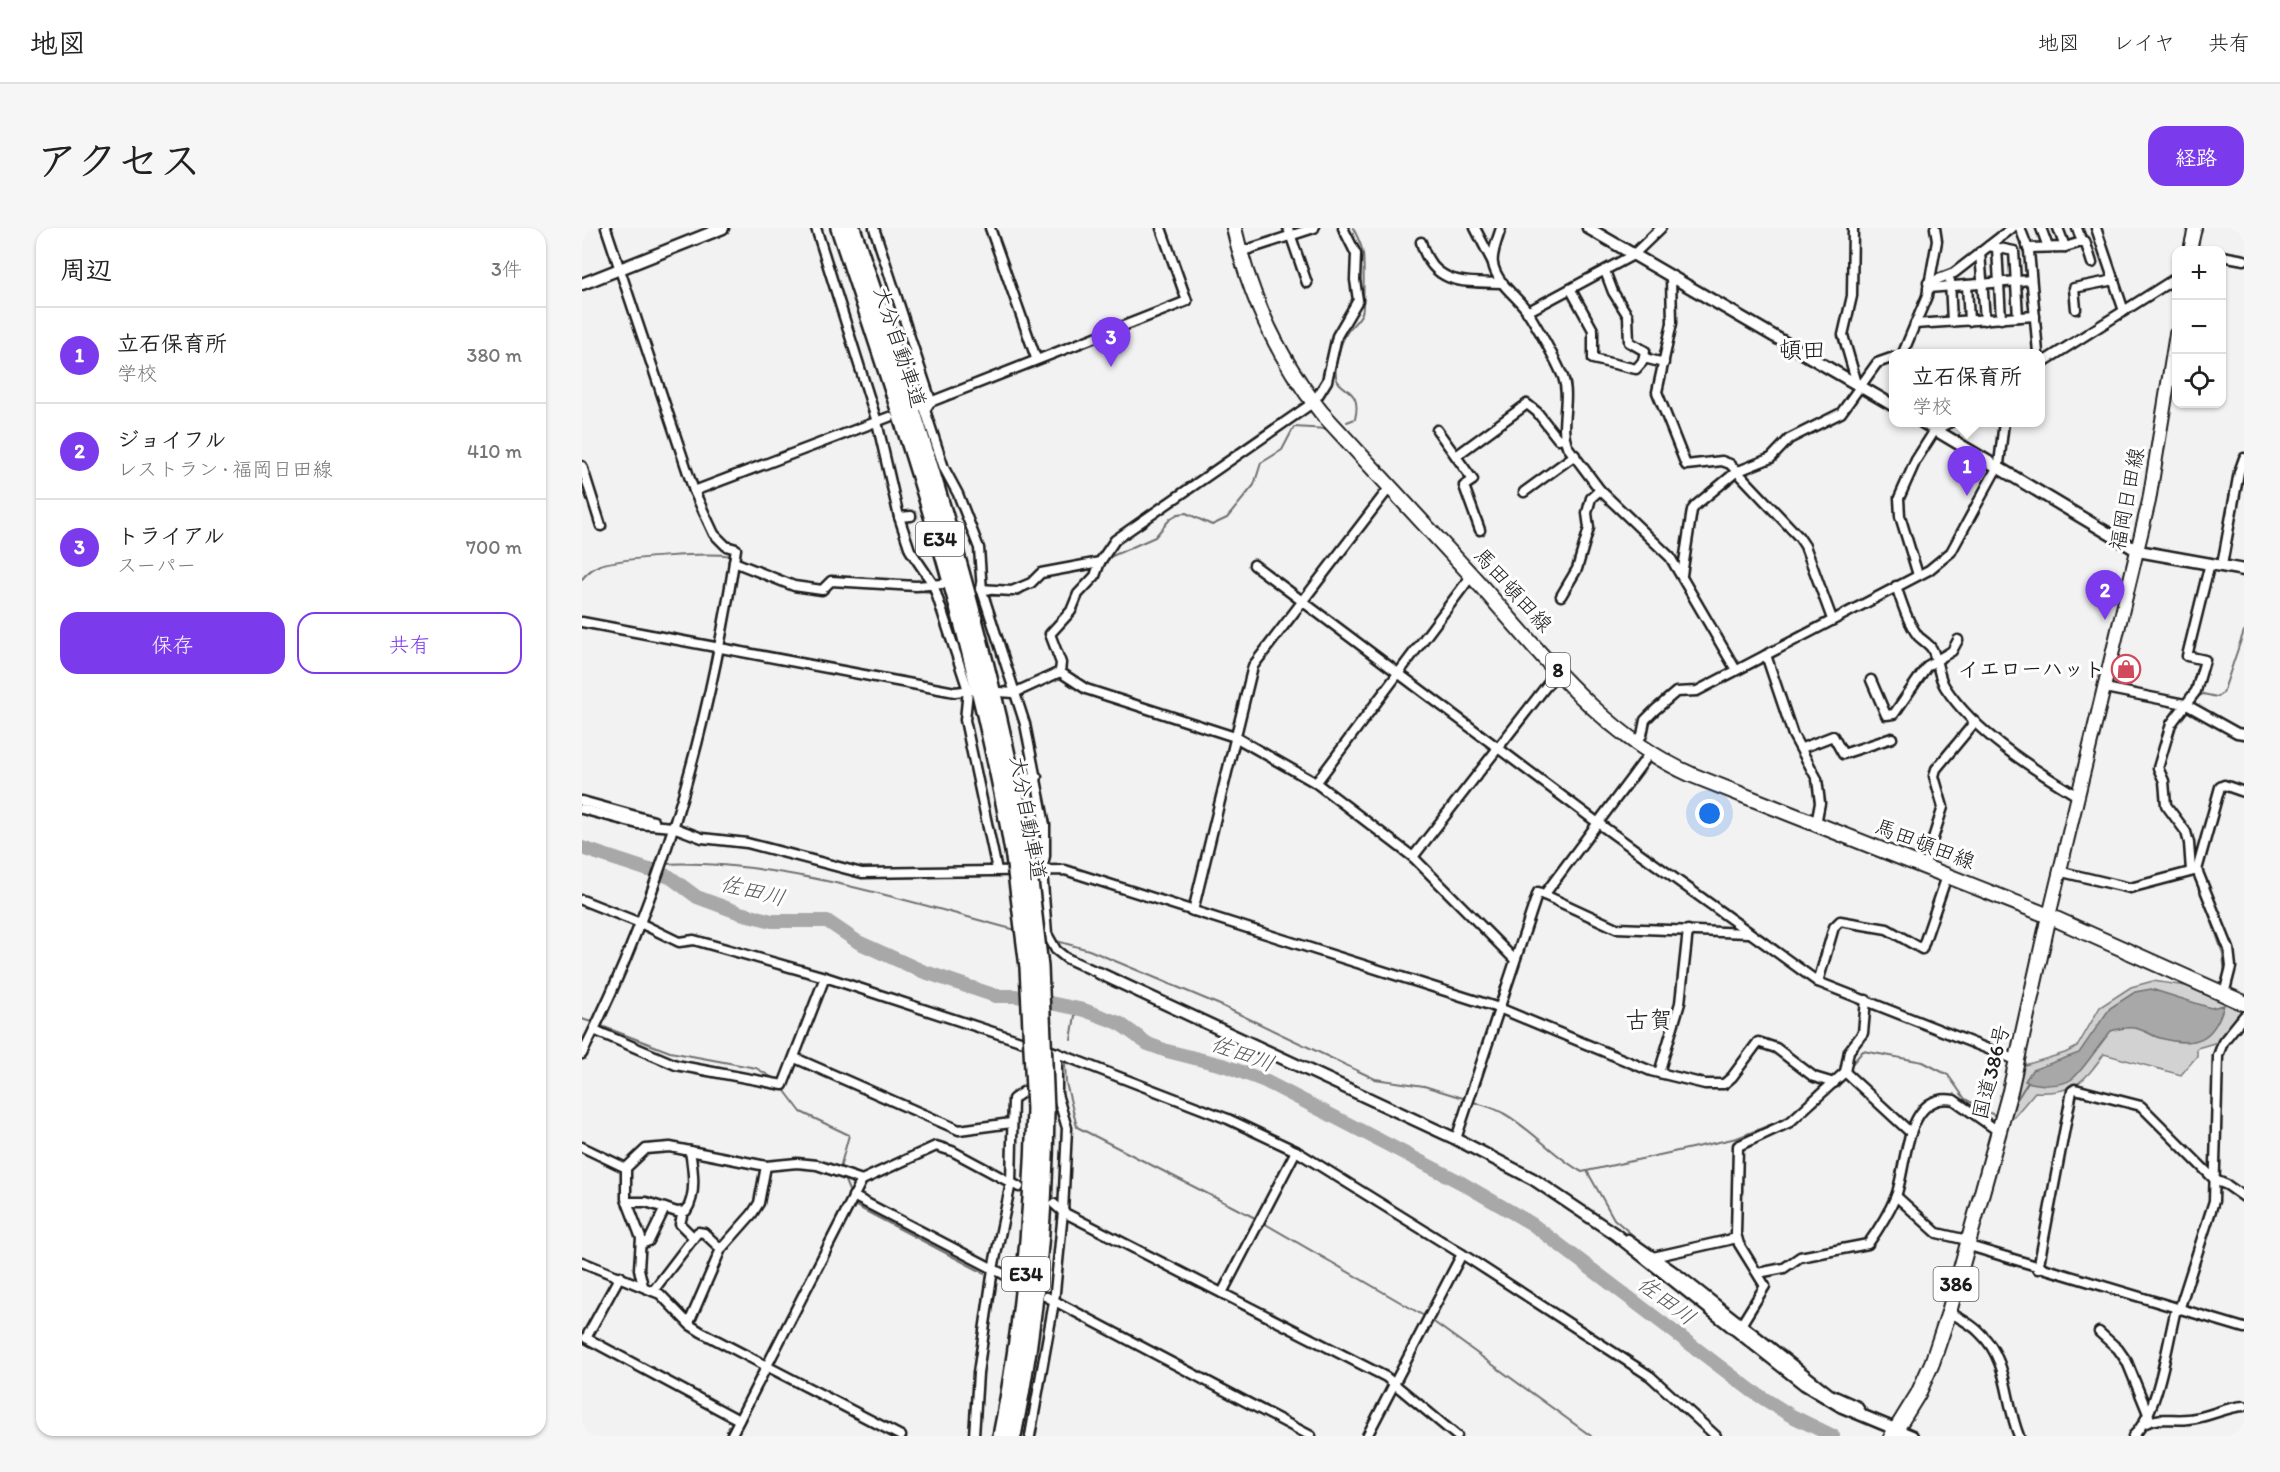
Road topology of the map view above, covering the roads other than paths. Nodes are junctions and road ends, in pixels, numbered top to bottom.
1 (606, 228) edge
2 (723, 228) edge
3 (816, 228) edge
4 (839, 228) edge
5 (852, 228) edge
6 (874, 228) edge
7 (990, 228) edge
8 (1161, 228) edge
9 (1234, 228) edge
10 (1314, 228) edge
11 (1475, 228) edge
12 (1501, 228) edge
13 (1588, 228) edge
14 (1661, 228) edge
15 (1853, 228) edge
16 (1935, 228) edge
17 (2012, 228) edge
18 (2020, 228) edge
19 (2041, 228) edge
20 (2058, 228) edge
21 (2077, 228) edge
22 (2096, 228) edge
23 (2195, 228) edge
24 (1346, 229) edge
25 (1289, 232) edge
26 (1421, 242) dead end
27 (2082, 242) junction
28 (2193, 246) edge
29 (1993, 247) junction
30 (2048, 247) junction
31 (2028, 248) junction
32 (2065, 248) junction
33 (1240, 252) junction
34 (1980, 252) junction
35 (1633, 255) junction
36 (2226, 257) edge
37 (2244, 260) edge
38 (1492, 261) junction
39 (2092, 263) dead end
40 (621, 270) junction
41 (1605, 271) junction
42 (1950, 274) junction
43 (1671, 277) junction
44 (2031, 280) junction
45 (2114, 280) junction
46 (2016, 281) junction
47 (2172, 281) edge
48 (1307, 283) dead end
49 (1503, 283) junction
50 (1999, 283) junction
51 (582, 284) edge
52 (1983, 284) junction
53 (1967, 285) junction
54 (1928, 286) junction
55 (1951, 286) junction
56 (1571, 290) junction
57 (2076, 309) dead end
58 (1527, 312) junction
59 (2124, 312) junction
60 (2035, 316) junction
61 (2018, 317) junction
62 (2001, 319) junction
63 (1985, 320) junction
64 (1969, 321) junction
65 (1952, 322) junction
66 (1915, 324) junction
67 (1905, 349) edge
68 (2038, 349) edge
69 (2173, 354) edge
70 (1036, 358) junction
71 (1644, 358) junction
72 (1889, 359) edge
73 (2045, 361) edge
74 (1664, 363) junction
75 (1858, 387) junction
76 (931, 401) junction
77 (1314, 402) junction
78 (1889, 404) edge
79 (920, 406) dead end
80 (889, 417) dead end
81 (877, 422) junction
82 (1929, 427) edge
83 (1941, 427) edge
84 (2004, 427) edge
85 (1437, 430) dead end
86 (1935, 430) junction
87 (1564, 438) junction
88 (1456, 456) junction
89 (1575, 456) junction
90 (2244, 458) edge
91 (582, 466) edge
92 (1996, 469) junction
93 (1736, 472) junction
94 (1390, 487) junction
95 (1600, 490) junction
96 (694, 491) junction
97 (1524, 492) dead end
98 (911, 516) tunnel mouth
99 (899, 517) junction
100 (601, 526) dead end
101 (1480, 530) dead end
102 (2138, 551) junction
103 (735, 558) junction
104 (2210, 563) junction
105 (1099, 565) junction
106 (1254, 565) dead end
107 (2222, 565) junction
108 (2244, 570) edge
109 (1472, 575) junction
110 (1918, 575) junction
111 (1682, 576) junction
112 (1896, 586) junction
113 (937, 588) junction
114 (982, 592) junction
115 (1561, 596) dead end
116 (1302, 601) junction
117 (1832, 619) junction
118 (582, 622) edge
119 (1958, 640) dead end
120 (717, 649) junction
121 (1766, 655) junction
122 (1934, 660) junction
123 (1736, 670) junction
124 (1558, 671) junction
125 (1059, 672) junction
126 (1398, 673) junction
127 (1871, 680) dead end
128 (2105, 688) junction
129 (970, 690) junction
130 (999, 692) dead end
131 (1014, 693) junction
132 (2188, 706) junction
133 (1975, 722) junction
134 (2244, 734) edge
135 (1235, 736) junction
136 (1892, 738) dead end
137 (1635, 744) junction
138 (1497, 748) junction
139 (1802, 748) junction
140 (1650, 753) junction
141 (1037, 777) junction
142 (1022, 780) dead end
143 (1316, 783) junction
144 (2244, 792) edge
145 (2079, 797) junction
146 (582, 801) edge
147 (582, 809) edge
148 (614, 810) junction
149 (596, 813) junction
150 (1598, 823) junction
151 (1816, 824) junction
152 (673, 829) junction
153 (1020, 856) junction
154 (1413, 857) junction
155 (1924, 867) junction
156 (997, 870) junction
157 (1042, 870) junction
158 (2194, 871) junction
159 (2062, 872) junction
160 (1947, 876) junction
161 (1544, 895) junction
162 (582, 900) edge
163 (1193, 911) junction
164 (2049, 916) junction
165 (642, 919) junction
166 (1688, 930) junction
167 (1748, 933) junction
168 (1514, 959) junction
169 (1099, 973) joint
170 (825, 977) junction
171 (1818, 981) junction
172 (2224, 994) junction
173 (1866, 1000) junction
174 (2244, 1003) edge
175 (1498, 1008) junction
176 (2244, 1016) edge
177 (594, 1030) junction
178 (1057, 1053) junction
179 (582, 1054) edge
180 (795, 1058) junction
181 (2016, 1060) junction
182 (1659, 1072) junction
183 (1845, 1072) junction
184 (1834, 1083) junction
185 (1057, 1094) junction
186 (1040, 1111) junction
187 (1011, 1124) junction
188 (1999, 1129) junction
189 (1911, 1133) junction
190 (1456, 1139) junction
191 (582, 1148) edge
192 (690, 1151) junction
193 (1296, 1151) junction
194 (766, 1166) junction
195 (626, 1168) junction
196 (862, 1180) junction
197 (2215, 1180) junction
198 (1015, 1185) junction
199 (854, 1196) junction
200 (1896, 1196) junction
201 (2244, 1197) edge
202 (627, 1202) junction
203 (1054, 1204) dead end
204 (665, 1208) junction
205 (683, 1212) junction
206 (1063, 1212) junction
207 (1609, 1230) junction
208 (693, 1237) junction
209 (1737, 1238) junction
210 (1967, 1243) junction
211 (641, 1244) junction
212 (721, 1250) junction
213 (1462, 1254) junction
214 (1657, 1256) junction
215 (582, 1262) edge
216 (993, 1269) junction
217 (2038, 1269) junction
218 (1758, 1273) junction
219 (620, 1276) junction
220 (1009, 1277) tunnel mouth
221 (643, 1286) junction
222 (653, 1291) junction
223 (1222, 1293) junction
224 (1050, 1299) junction
225 (2177, 1309) junction
226 (1949, 1312) junction
227 (688, 1323) junction
228 (1743, 1323) junction
229 (2244, 1328) edge
230 (2099, 1332) dead end
231 (766, 1367) junction
232 (1394, 1382) junction
233 (2244, 1406) edge
234 (1864, 1416) junction
235 (739, 1420) junction
236 (2147, 1420) junction
237 (1894, 1433) edge
238 (731, 1436) edge
239 (901, 1436) edge
240 (974, 1436) edge
241 (1001, 1436) edge
242 (1013, 1436) edge
243 (1030, 1436) edge
244 (1311, 1436) edge
245 (1367, 1436) edge
246 (1457, 1436) edge
247 (1716, 1436) edge
248 (1912, 1436) edge
249 (2019, 1436) edge
250 (2133, 1436) edge

1 - 40 street
2 - 40 street
3 - 81 street
4 - 153 highway, 大分自動車道 / E34
5 - 153 highway, 大分自動車道 / E34
6 - 76 street
7 - 70 street
8 - 70 street
9 - 33 main road, 馬田頓田線 / 8
10 - 25 street
11 - 38 street
12 - 38 street
13 - 35 street
14 - 35 street
15 - 75 street
16 - 54 street
17 - 29 street
18 - 31 street
19 - 30 street
20 - 32 street
21 - 27 street
22 - 45 street
23 - 28 main road
24 - 77 street
25 - 33 street
25 - 48 street
26 - 49 street
27 - 32 street
27 - 39 street
29 - 34 street
29 - 46 street
29 - 50 street
30 - 31 street
30 - 32 street
31 - 44 street
33 - 77 main road, 馬田頓田線 / 8
34 - 42 street
34 - 52 street
35 - 41 street
35 - 43 street
36 - 37 street
38 - 49 street
40 - 51 street
40 - 96 street
41 - 56 street
41 - 71 street
42 - 54 street
42 - 55 street
43 - 74 street
43 - 75 street
44 - 46 street
44 - 60 street
45 - 57 street
45 - 59 street
46 - 50 street
46 - 61 street
47 - 59 street
49 - 58 street
50 - 52 street
50 - 62 street
52 - 53 street
52 - 63 street
53 - 55 street
53 - 64 street
54 - 55 street
54 - 66 street
55 - 65 street
56 - 58 street
56 - 71 street
58 - 87 street
59 - 73 street
60 - 61 street
60 - 68 street
61 - 62 street
62 - 63 street
63 - 64 street
64 - 65 street
65 - 66 street
66 - 67 street
69 - 102 main road, 福岡日田線
70 - 76 street
71 - 74 street
72 - 75 street
74 - 93 street
75 - 78 street
75 - 93 street
76 - 79 street
76 - 114 street
77 - 94 main road, 馬田頓田線 / 8
77 - 105 street
80 - 81 street
81 - 96 street
81 - 99 street
82 - 86 street
83 - 86 street
84 - 92 street
85 - 88 street
86 - 92 street
86 - 110 street
87 - 88 street
87 - 89 street
88 - 101 street
89 - 95 street
89 - 97 street
90 - 107 street
91 - 100 street
92 - 102 street
92 - 110 street
93 - 111 street
93 - 117 street
94 - 109 main road, 馬田頓田線 / 8
94 - 116 street
95 - 111 street
95 - 115 street
96 - 103 street
98 - 99 street
99 - 113 street
102 - 104 street
102 - 128 main road, 福岡日田線
103 - 113 street
103 - 120 street
104 - 107 street
104 - 132 street
105 - 114 street
105 - 125 street
106 - 116 street
107 - 108 street
109 - 124 main road, 馬田頓田線 / 8
109 - 126 street
110 - 112 street
111 - 123 street
112 - 117 street
112 - 122 street
113 - 129 street
114 - 131 street
116 - 126 street
116 - 135 street
117 - 121 street
118 - 120 street
119 - 122 street
120 - 129 street
120 - 152 street
121 - 123 street
121 - 139 street
122 - 127 street
122 - 133 street
123 - 137 street
124 - 137 main road, 馬田頓田線 / 8
124 - 138 street
125 - 131 street
125 - 135 street
126 - 138 street
126 - 143 street
128 - 132 street
128 - 145 main road, 福岡日田線
129 - 156 street
130 - 131 street
131 - 141 street
132 - 134 street
132 - 158 street
133 - 145 street
133 - 155 street
135 - 143 street
135 - 163 street
136 - 139 street
137 - 140 main road, 馬田頓田線 / 8
138 - 150 street
138 - 154 street
139 - 151 street
140 - 150 street
140 - 151 main road, 馬田頓田線 / 8
141 - 142 street
141 - 157 street
143 - 154 street
144 - 158 street
145 - 159 main road, 福岡日田線
146 - 148 street
147 - 149 street
148 - 149 street
148 - 152 street
149 - 152 street
150 - 161 street
150 - 167 street
151 - 155 main road, 馬田頓田線 / 8
152 - 156 street
152 - 165 street
153 - 186 highway, 大分自動車道 / E34, bridge
154 - 168 street
155 - 160 main road, 馬田頓田線 / 8
156 - 157 street
157 - 163 street
157 - 169 street
158 - 159 street
158 - 172 street
159 - 164 main road, 福岡日田線
160 - 164 main road, 馬田頓田線 / 8
160 - 171 street
161 - 166 street
161 - 168 street
162 - 165 street
163 - 175 street
164 - 172 main road
164 - 181 main road, 国道386号 / 386
165 - 170 street
165 - 177 street
166 - 167 street
166 - 182 street
167 - 171 street
168 - 175 street
169 - 190 street
170 - 178 street
170 - 180 street
171 - 173 street
172 - 174 main road
173 - 181 street
173 - 183 street
175 - 182 street
175 - 190 street
176 - 197 street
177 - 179 street
177 - 180 street
178 - 185 street
178 - 193 street
180 - 187 street
181 - 188 main road, 国道386号 / 386
182 - 184 street
183 - 184 street
183 - 189 street
184 - 209 street
185 - 187 street
185 - 206 street
186 - 241 highway, 大分自動車道 / E34
186 - 242 highway, 大分自動車道 / E34
187 - 198 street
188 - 189 street
188 - 210 main road, 国道386号 / 386
189 - 200 street
190 - 207 street
191 - 195 street
192 - 194 street
192 - 195 street
192 - 205 street
193 - 213 street
193 - 223 street
194 - 196 street
194 - 212 street
195 - 202 street
196 - 198 street
196 - 199 street
197 - 201 street
197 - 217 street
197 - 225 street
198 - 216 street
199 - 216 street
199 - 231 street
200 - 210 street
200 - 218 street
202 - 204 street
202 - 211 street
203 - 206 street
204 - 205 street
204 - 211 street
205 - 208 street
206 - 223 street
206 - 224 street
207 - 214 street
207 - 234 street
208 - 212 street
208 - 222 street
209 - 214 street
209 - 218 street
210 - 217 street
210 - 226 main road, 国道386号 / 386
211 - 221 street
212 - 227 street
213 - 232 street
213 - 247 street
214 - 228 street
215 - 219 street
216 - 220 street
216 - 240 street
217 - 225 street
218 - 228 street
219 - 221 street
219 - 235 street
221 - 222 street
222 - 227 street
223 - 232 street
224 - 243 street
224 - 244 street
225 - 229 street
225 - 236 street
226 - 237 main road, 国道386号 / 386
226 - 249 street
227 - 231 street
228 - 234 street
230 - 236 street
231 - 235 street
231 - 239 street
232 - 245 street
232 - 246 street
233 - 236 street
234 - 237 street
235 - 238 street
236 - 250 street
237 - 248 street

